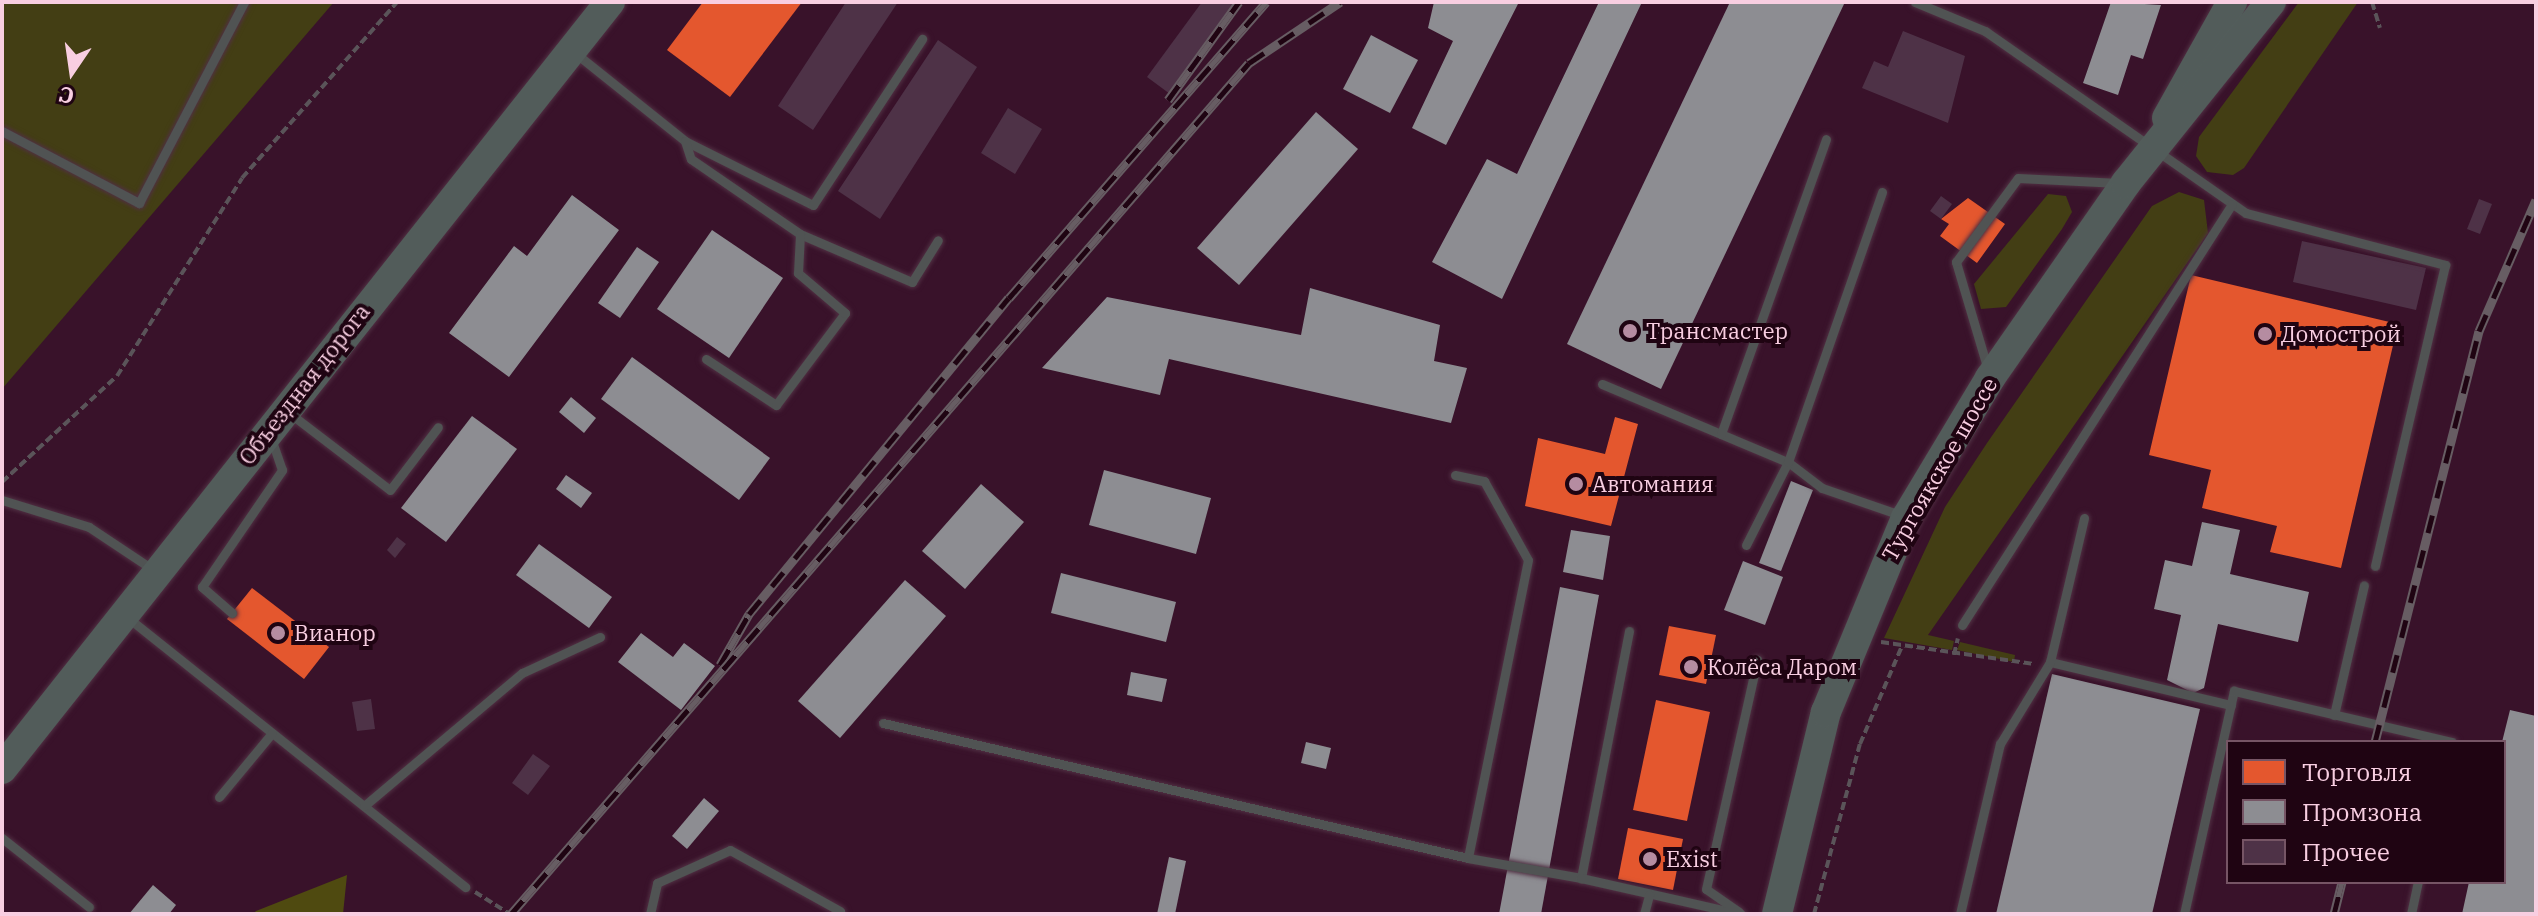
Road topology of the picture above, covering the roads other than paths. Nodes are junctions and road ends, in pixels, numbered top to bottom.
1 (244, 2) edge
2 (610, 2) edge
3 (1915, 2) edge
4 (2232, 2) edge
5 (2271, 2) edge
6 (922, 39) dead end
7 (571, 50) junction
8 (2, 131) edge
9 (1826, 139) dead end
10 (685, 141) junction
11 (2151, 152) junction
12 (2126, 183) junction
13 (1882, 192) dead end
14 (2232, 204) junction
15 (800, 234) junction
16 (938, 240) dead end
17 (706, 359) dead end
18 (1990, 378) junction
19 (1602, 384) dead end
20 (275, 418) junction
21 (438, 427) dead end
22 (1721, 434) junction
23 (1788, 462) junction
24 (1455, 475) dead end
25 (2, 500) edge
26 (1906, 518) junction
27 (2084, 518) dead end
28 (1746, 545) dead end
29 (2375, 566) dead end
30 (158, 573) junction
31 (2364, 585) dead end
32 (232, 613) dead end
33 (125, 615) junction
34 (1962, 625) dead end
35 (1629, 631) dead end
36 (600, 637) dead end
37 (1757, 660) dead end
38 (2050, 662) junction
39 (2231, 705) junction
40 (2334, 715) junction
41 (883, 723) dead end
42 (272, 733) junction
43 (2443, 740) edge
44 (2, 769) edge
45 (219, 797) dead end
46 (364, 806) junction
47 (2, 838) edge
48 (1468, 858) junction
49 (1581, 878) junction
50 (2418, 884) edge
51 (465, 887) road end
52 (1649, 895) junction
53 (89, 907) dead end
54 (840, 911) dead end
55 (650, 914) edge
56 (1644, 914) edge
57 (1742, 914) edge
58 (1777, 914) edge
59 (1960, 914) edge
60 (2184, 914) edge
61 (2411, 914) edge

1 - 8 lane
2 - 7 main road, Объездная дорога
3 - 11 lane
4 - 11 main road, Тургоякское шоссе
5 - 11 main road, Тургоякское шоссе
6 - 10 lane
7 - 10 lane
7 - 20 main road, Объездная дорога
9 - 22 lane
10 - 15 lane
11 - 12 main road, Тургоякское шоссе
11 - 14 lane
12 - 18 main road, Тургоякское шоссе
12 - 18 lane
13 - 23 lane
14 - 29 lane
14 - 34 lane
15 - 16 lane
15 - 17 lane
18 - 26 main road, Тургоякское шоссе
19 - 22 lane
20 - 21 lane
20 - 30 main road, Объездная дорога
20 - 32 lane
22 - 23 lane
23 - 26 lane
23 - 28 lane
24 - 48 lane
25 - 30 lane
26 - 58 main road, Тургоякское шоссе
27 - 38 lane
30 - 33 main road, Объездная дорога
31 - 40 lane
33 - 42 lane
33 - 44 main road, Объездная дорога
35 - 49 lane
36 - 46 lane
37 - 57 lane
38 - 39 lane
38 - 59 lane
39 - 40 lane
39 - 60 lane
40 - 43 lane
41 - 48 lane
42 - 45 lane
42 - 46 lane
46 - 51 lane
47 - 53 lane
48 - 49 lane
49 - 52 lane
50 - 61 lane
52 - 56 lane
52 - 57 lane
54 - 55 lane

